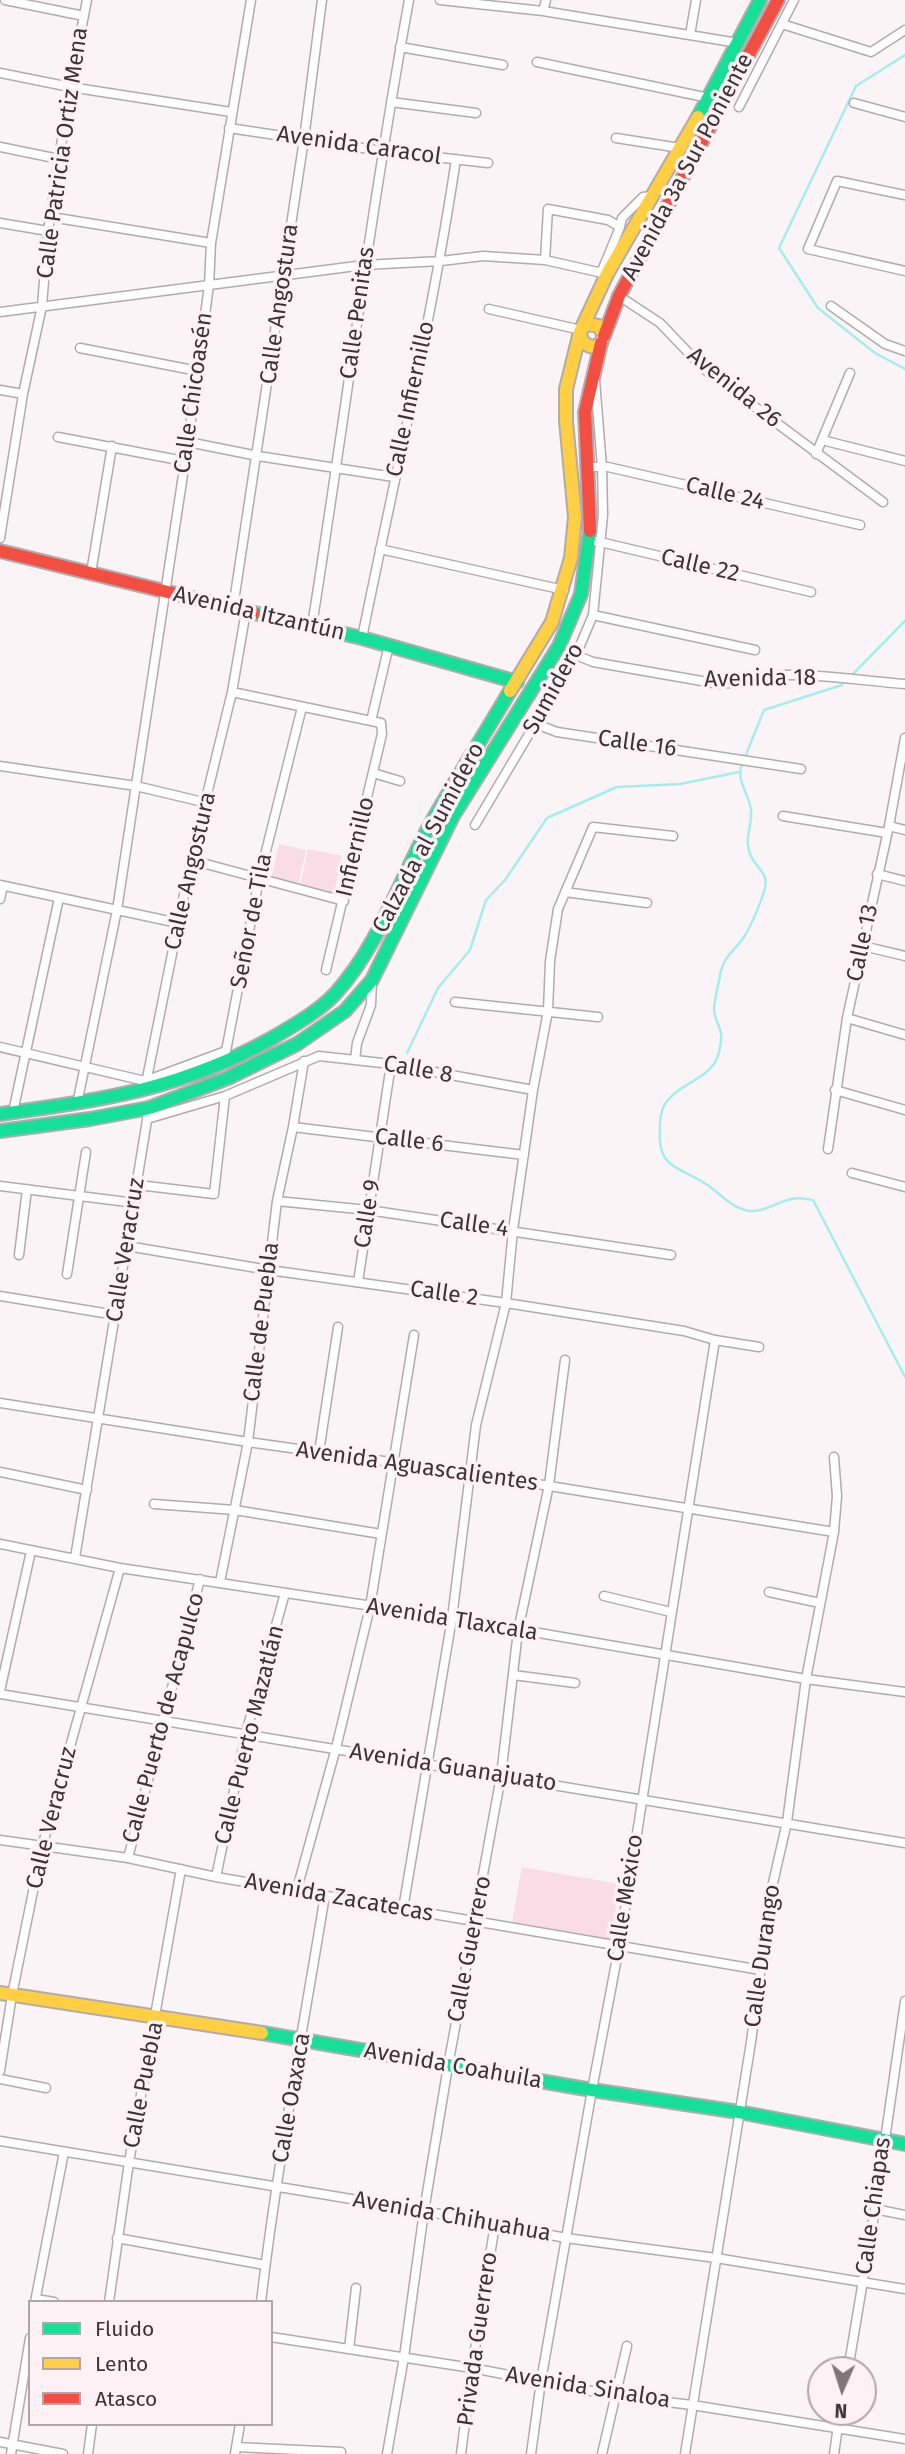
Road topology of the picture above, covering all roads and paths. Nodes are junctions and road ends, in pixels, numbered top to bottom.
1 (5, 0) edge
2 (87, 0) edge
3 (251, 0) edge
4 (322, 0) edge
5 (409, 0) edge
6 (440, 0) edge
7 (546, 0) edge
8 (696, 0) edge
9 (760, 0) edge
10 (778, 0) edge
11 (794, 0) edge
12 (543, 12) junction
13 (84, 16) junction
14 (782, 24) junction
15 (905, 30) edge
16 (690, 35) junction
17 (738, 43) junction
18 (400, 47) junction
19 (537, 62) dead end
20 (503, 65) dead end
21 (0, 73) edge
22 (70, 87) junction
23 (709, 98) junction
24 (391, 102) junction
25 (854, 103) dead end
26 (739, 107) dead end
27 (231, 112) junction
28 (477, 113) dead end
29 (905, 117) edge
30 (229, 128) junction
31 (616, 138) dead end
32 (304, 139) junction
33 (0, 147) edge
34 (680, 148) junction
35 (383, 151) junction
36 (59, 159) junction
37 (456, 159) junction
38 (488, 163) dead end
39 (905, 195) edge
40 (652, 196) junction
41 (51, 217) junction
42 (0, 223) edge
43 (620, 227) junction
44 (48, 231) junction
45 (211, 243) junction
46 (545, 260) junction
47 (441, 261) junction
48 (364, 265) junction
49 (905, 271) edge
50 (604, 274) junction
51 (284, 276) junction
52 (209, 285) junction
53 (619, 296) junction
54 (42, 306) junction
55 (831, 306) dead end
56 (489, 309) dead end
57 (0, 312) edge
58 (581, 330) junction
59 (602, 340) junction
60 (80, 348) dead end
61 (905, 351) edge
62 (198, 371) junction
63 (593, 372) junction
64 (850, 373) dead end
65 (0, 390) edge
66 (23, 394) junction
67 (584, 412) joint
68 (58, 437) dead end
69 (822, 440) junction
70 (188, 442) junction
71 (112, 446) junction
72 (817, 454) junction
73 (258, 456) junction
74 (184, 461) junction
75 (905, 461) edge
76 (337, 467) junction
77 (588, 467) junction
78 (602, 467) junction
79 (394, 477) junction
80 (883, 502) dead end
81 (860, 525) dead end
82 (0, 538) edge
83 (595, 541) junction
84 (380, 549) junction
85 (0, 551) edge
86 (91, 573) junction
87 (564, 590) junction
88 (811, 592) dead end
89 (166, 593) junction
90 (239, 610) junction
91 (593, 615) junction
92 (312, 626) junction
93 (362, 638) junction
94 (389, 645) junction
95 (755, 650) dead end
96 (576, 654) junction
97 (517, 682) junction
98 (905, 684) edge
99 (232, 692) junction
100 (302, 707) junction
101 (371, 721) junction
102 (536, 724) junction
103 (905, 738) edge
104 (903, 756) edge
105 (0, 766) edge
106 (801, 769) dead end
107 (373, 773) junction
108 (400, 781) dead end
109 (136, 786) junction
110 (206, 803) junction
111 (783, 816) dead end
112 (475, 825) dead end
113 (888, 830) junction
114 (905, 830) edge
115 (673, 836) dead end
116 (191, 860) junction
117 (877, 874) junction
118 (259, 879) junction
119 (905, 881) edge
120 (1, 886) edge
121 (565, 892) junction
122 (59, 898) junction
123 (0, 899) edge
124 (344, 901) junction
125 (647, 902) dead end
126 (117, 910) junction
127 (178, 923) junction
128 (863, 946) junction
129 (905, 956) edge
130 (326, 970) dead end
131 (372, 980) junction
132 (455, 1002) dead end
133 (548, 1011) junction
134 (598, 1017) dead end
135 (847, 1018) junction
136 (905, 1035) edge
137 (0, 1047) edge
138 (27, 1052) junction
139 (355, 1060) junction
140 (303, 1061) junction
141 (391, 1064) junction
142 (84, 1066) junction
143 (146, 1085) junction
144 (533, 1090) junction
145 (835, 1090) junction
146 (225, 1096) junction
147 (77, 1104) junction
148 (905, 1110) edge
149 (6, 1113) edge
150 (148, 1114) junction
151 (293, 1127) junction
152 (1, 1135) edge
153 (380, 1137) junction
154 (828, 1149) dead end
155 (86, 1152) dead end
156 (524, 1155) junction
157 (852, 1173) dead end
158 (138, 1185) junction
159 (0, 1186) edge
160 (905, 1187) edge
161 (27, 1189) junction
162 (78, 1195) junction
163 (277, 1201) junction
164 (135, 1203) junction
165 (368, 1210) junction
166 (513, 1230) junction
167 (127, 1247) junction
168 (19, 1255) dead end
169 (671, 1255) dead end
170 (269, 1270) junction
171 (66, 1274) dead end
172 (358, 1282) junction
173 (0, 1296) edge
174 (506, 1303) junction
175 (116, 1315) junction
176 (338, 1327) dead end
177 (414, 1335) dead end
178 (715, 1340) junction
179 (759, 1347) dead end
180 (565, 1360) dead end
181 (0, 1403) edge
182 (98, 1420) junction
183 (248, 1443) junction
184 (319, 1452) junction
185 (834, 1457) dead end
186 (392, 1463) junction
187 (0, 1472) edge
188 (469, 1473) junction
189 (549, 1485) junction
190 (87, 1490) junction
191 (154, 1504) dead end
192 (235, 1510) junction
193 (688, 1510) junction
194 (834, 1532) junction
195 (381, 1534) junction
196 (0, 1544) edge
197 (31, 1551) junction
198 (75, 1558) junction
199 (120, 1568) junction
200 (200, 1579) junction
201 (220, 1582) junction
202 (769, 1592) dead end
203 (285, 1593) junction
204 (604, 1596) dead end
205 (820, 1603) junction
206 (370, 1606) junction
207 (671, 1612) junction
208 (452, 1618) junction
209 (518, 1631) junction
210 (664, 1655) junction
211 (513, 1675) junction
212 (806, 1679) junction
213 (575, 1683) dead end
214 (0, 1692) edge
215 (905, 1692) edge
216 (80, 1707) junction
217 (164, 1721) junction
218 (246, 1733) junction
219 (337, 1748) junction
220 (427, 1764) junction
221 (501, 1776) junction
222 (642, 1799) junction
223 (787, 1822) junction
224 (0, 1840) edge
225 (905, 1843) edge
226 (42, 1847) junction
227 (128, 1858) junction
228 (181, 1869) junction
229 (216, 1877) junction
230 (296, 1889) junction
231 (325, 1895) junction
232 (403, 1909) junction
233 (475, 1922) junction
234 (619, 1947) junction
235 (761, 1970) junction
236 (6, 1994) edge
237 (905, 2001) edge
238 (156, 2018) junction
239 (302, 2039) junction
240 (448, 2066) junction
241 (0, 2071) edge
242 (0, 2079) edge
243 (46, 2088) dead end
244 (592, 2090) junction
245 (739, 2112) junction
246 (0, 2141) edge
247 (883, 2141) junction
248 (905, 2144) edge
249 (64, 2152) junction
250 (129, 2162) junction
251 (277, 2186) junction
252 (875, 2209) junction
253 (424, 2211) junction
254 (905, 2215) edge
255 (495, 2224) junction
256 (117, 2238) junction
257 (566, 2238) junction
258 (716, 2258) junction
259 (265, 2265) junction
260 (863, 2281) junction
261 (355, 2288) dead end
262 (905, 2289) edge
263 (36, 2300) edge
264 (109, 2300) edge
265 (261, 2300) edge
266 (273, 2337) edge
267 (627, 2346) dead end
268 (349, 2349) junction
269 (28, 2350) edge
270 (850, 2356) edge
271 (404, 2357) junction
272 (472, 2368) junction
273 (541, 2381) junction
274 (617, 2396) junction
275 (692, 2405) junction
276 (92, 2426) edge
277 (240, 2426) edge
278 (838, 2426) edge
279 (838, 2429) junction
280 (905, 2440) edge
281 (0, 2442) edge
282 (13, 2444) junction
283 (235, 2451) edge
284 (341, 2452) edge
285 (11, 2454) edge
286 (63, 2454) edge
287 (88, 2454) edge
288 (387, 2454) edge
289 (461, 2454) edge
290 (531, 2454) edge
291 (602, 2454) edge
292 (685, 2454) edge
293 (834, 2454) edge

1 - 13 street
2 - 13 street, Calle Patricia Ortiz Mena
3 - 27 street, Calle Chicoasén
4 - 32 street, Calle Angostura
5 - 18 street, Calle Penitas
6 - 12 street
7 - 12 street
8 - 16 street
9 - 17 main road, Calzada al Sumidero
10 - 53 main road, Avenida 3a Sur Poniente
11 - 14 street
12 - 16 street
13 - 22 street, Calle Patricia Ortiz Mena
14 - 15 street
14 - 26 street
16 - 17 street
17 - 23 main road, Calzada al Sumidero
18 - 20 street
18 - 24 street, Calle Penitas
19 - 23 street
21 - 22 street
22 - 27 street
22 - 36 street, Calle Patricia Ortiz Mena
23 - 34 main road, Calzada al Sumidero
24 - 28 street
24 - 35 street, Calle Penitas
25 - 29 street
27 - 30 street, Calle Chicoasén
30 - 32 street, Avenida Caracol
30 - 45 street, Calle Chicoasén
31 - 34 street
32 - 35 street, Avenida Caracol
32 - 51 street, Calle Angostura
33 - 36 street
34 - 40 main road, Calzada al Sumidero
35 - 37 street, Avenida Caracol
35 - 48 street, Calle Penitas
36 - 41 street, Calle Patricia Ortiz Mena
37 - 38 street, Avenida Caracol
37 - 47 street, Calle Infiernillo
39 - 49 street
40 - 43 street
40 - 50 main road, Calzada al Sumidero
41 - 44 street, Calle Patricia Ortiz Mena
41 - 45 street
42 - 44 street
43 - 46 street
43 - 50 street
44 - 54 street, Calle Patricia Ortiz Mena
45 - 52 street, Calle Chicoasén
46 - 47 street
46 - 50 street
47 - 48 street
47 - 79 street, Calle Infiernillo
48 - 51 street
48 - 76 street, Calle Penitas
50 - 58 main road, Calzada al Sumidero
51 - 52 street
51 - 73 street, Calle Angostura
52 - 54 street
52 - 62 street, Calle Chicoasén
53 - 59 main road, Avenida 3a Sur Poniente
53 - 72 street, Avenida 26
54 - 57 street
54 - 66 street, Calle Patricia Ortiz Mena
55 - 61 street
56 - 58 street
58 - 59 main road
58 - 87 main road, Calzada al Sumidero
59 - 63 main road, Avenida 3a Sur Poniente
60 - 62 street
62 - 70 street, Calle Chicoasén
63 - 67 main road, Avenida 3a Sur Poniente
63 - 78 street, Sumidero
64 - 69 street
65 - 66 street
66 - 82 street, Calle Patricia Ortiz Mena
67 - 77 main road, Calzada al Sumidero
68 - 71 street
69 - 72 street
69 - 75 street
70 - 73 street
70 - 74 street, Calle Chicoasén
71 - 74 street
71 - 86 street
72 - 80 street, Avenida 26
73 - 76 street
73 - 90 street, Calle Angostura
74 - 89 street, Calle Chicoasén
76 - 79 street
76 - 92 street, Calle Penitas
77 - 78 street, Calle 24
77 - 83 main road, Calzada al Sumidero
78 - 81 street, Calle 24
78 - 83 street, Sumidero
79 - 84 street, Calle Infiernillo
83 - 88 street, Calle 22
83 - 91 street, Sumidero
83 - 131 main road, Calzada al Sumidero
84 - 87 street
84 - 93 street, Calle Infiernillo
85 - 86 main road, Avenida Itzantún
86 - 89 main road, Avenida Itzantún
87 - 97 main road, Calzada al Sumidero
89 - 90 main road, Avenida Itzantún
89 - 109 street, Calle Chicoasén
90 - 92 main road, Avenida Itzantún
90 - 99 street, Calle Angostura
91 - 95 street
91 - 96 street, Sumidero
92 - 93 main road, Avenida Itzantún
93 - 94 main road, Avenida Itzantún
94 - 97 main road, Avenida Itzantún
94 - 101 street
96 - 98 street, Avenida 18
96 - 102 street, Sumidero
97 - 143 main road, Calzada al Sumidero
99 - 100 street
99 - 110 street, Calle Angostura
100 - 101 street
100 - 118 street, Señor de Tila
101 - 107 street, Infiernillo
102 - 106 street, Calle 16
102 - 112 street, Sumidero
103 - 104 street, Calle 13
104 - 113 street, Calle 13
105 - 109 street
107 - 108 street
107 - 124 street, Infiernillo
109 - 110 street
109 - 126 street, Calle Chicoasén
110 - 116 street, Calle Angostura
111 - 113 street
113 - 114 street
113 - 117 street, Calle 13
115 - 121 street
116 - 118 street
116 - 127 street, Calle Angostura
117 - 119 street
117 - 128 street, Calle 13
118 - 124 street
118 - 143 street, Señor de Tila
120 - 122 street
120 - 123 street
121 - 125 street
121 - 133 street
122 - 126 street
122 - 138 street
124 - 130 street, Infiernillo
126 - 127 street
126 - 142 street, Calle Chicoasén
127 - 143 street, Calle Angostura
128 - 129 street
128 - 135 street, Calle 13
131 - 139 street
131 - 150 main road, Calzada al Sumidero
132 - 133 street
133 - 134 street
133 - 144 street
135 - 136 street
135 - 145 street, Calle 13
137 - 138 street
138 - 142 street
138 - 149 street
139 - 140 street, Calle 8
139 - 141 street, Calle 8
140 - 146 street, Calle 8
140 - 151 street, Calle de Puebla
141 - 144 street, Calle 8
141 - 153 street, Calle 9
142 - 143 street
142 - 147 street, Calle Chicoasén
143 - 147 main road, Calzada al Sumidero
144 - 156 street
145 - 148 street
145 - 154 street, Calle 13
146 - 150 street, Calle 8
146 - 158 street
147 - 149 main road, Calzada al Sumidero
150 - 152 main road, Calzada al Sumidero
150 - 158 street, Calle Veracruz
151 - 153 street, Calle 6
151 - 163 street, Calle de Puebla
153 - 156 street, Calle 6
153 - 165 street, Calle 9
155 - 162 street
156 - 166 street
157 - 160 street
158 - 164 street, Calle Veracruz
159 - 161 street
161 - 162 street
161 - 168 street
162 - 164 street
162 - 171 street
163 - 165 street, Calle 4
163 - 170 street, Calle de Puebla
164 - 167 street, Calle Veracruz
165 - 166 street, Calle 4
165 - 172 street, Calle 9
166 - 169 street, Calle 4
166 - 174 street
167 - 170 street, Calle 2
167 - 175 street, Calle Veracruz
170 - 172 street, Calle 2
170 - 183 street, Calle de Puebla
172 - 174 street, Calle 2
173 - 175 street
174 - 178 street, Calle 2
174 - 188 street
175 - 182 street, Calle Veracruz
176 - 184 street
177 - 186 street
178 - 179 street, Calle 2
178 - 193 street, Calle México
180 - 189 street
181 - 182 street, Avenida Aguascalientes
182 - 183 street, Avenida Aguascalientes
182 - 190 street, Calle Veracruz
183 - 184 street, Avenida Aguascalientes
183 - 192 street, Calle de Puebla
184 - 186 street, Avenida Aguascalientes
185 - 194 street, Calle Durango
186 - 188 street, Avenida Aguascalientes
186 - 195 street
187 - 190 street
188 - 189 street, Avenida Aguascalientes
188 - 208 street
189 - 193 street, Avenida Aguascalientes
189 - 209 street, Calle Guerrero
190 - 198 street, Calle Veracruz
191 - 192 street
192 - 195 street
192 - 201 street, Calle de Puebla
193 - 194 street, Avenida Aguascalientes
193 - 207 street, Calle México
194 - 205 street, Calle Durango
195 - 206 street
196 - 197 street, Avenida Tlaxcala
197 - 198 street, Avenida Tlaxcala
197 - 214 street
198 - 199 street, Avenida Tlaxcala
199 - 200 street, Avenida Tlaxcala
199 - 216 street, Calle Veracruz
200 - 201 street, Avenida Tlaxcala
200 - 217 street, Calle Puerto de Acapulco
201 - 203 street, Avenida Tlaxcala
202 - 205 street
203 - 206 street, Avenida Tlaxcala
203 - 218 street, Calle Puerto Mazatlán
204 - 207 street
205 - 212 street, Calle Durango
206 - 208 street, Avenida Tlaxcala
206 - 219 street
207 - 210 street, Calle México
208 - 209 street, Avenida Tlaxcala
208 - 220 street
209 - 210 street, Avenida Tlaxcala
209 - 211 street, Calle Guerrero
210 - 212 street, Avenida Tlaxcala
210 - 222 street, Calle México
211 - 213 street
211 - 221 street, Calle Guerrero
212 - 215 street, Avenida Tlaxcala
212 - 223 street, Calle Durango
214 - 216 street, Avenida Guanajuato
216 - 217 street, Avenida Guanajuato
216 - 226 street, Calle Veracruz
217 - 218 street, Avenida Guanajuato
217 - 227 street, Calle Puerto de Acapulco
218 - 219 street, Avenida Guanajuato
218 - 229 street, Calle Puerto Mazatlán
219 - 220 street, Avenida Guanajuato
219 - 230 street
220 - 221 street, Avenida Guanajuato
220 - 232 street
221 - 222 street, Avenida Guanajuato
221 - 233 street, Calle Guerrero
222 - 223 street, Avenida Guanajuato
222 - 234 street, Calle México
223 - 225 street, Avenida Guanajuato
223 - 235 street, Calle Durango
224 - 226 street, Avenida Zacatecas
226 - 227 street, Avenida Zacatecas
226 - 236 street, Calle Veracruz
227 - 228 street, Avenida Zacatecas
228 - 229 street, Avenida Zacatecas
228 - 238 street, Calle Puebla
229 - 230 street, Avenida Zacatecas
230 - 231 street, Avenida Zacatecas
231 - 232 street, Avenida Zacatecas
231 - 239 street, Calle Oaxaca
232 - 233 street, Avenida Zacatecas
233 - 234 street, Avenida Zacatecas
233 - 240 street, Calle Guerrero
234 - 235 street, Avenida Zacatecas
234 - 244 street, Calle México
235 - 245 street, Calle Durango
236 - 238 main road, Avenida Coahuila
236 - 241 street, Calle Veracruz
237 - 247 street, Calle Chiapas
238 - 239 main road, Avenida Coahuila
238 - 250 street, Calle Puebla
239 - 240 main road, Avenida Coahuila
239 - 251 street, Calle Oaxaca
240 - 244 main road, Avenida Coahuila
240 - 253 street, Calle Guerrero
242 - 243 street
244 - 245 main road, Avenida Coahuila
244 - 257 street, Calle México
245 - 247 main road, Avenida Coahuila
245 - 258 street, Calle Durango
246 - 249 street, Avenida Chihuahua
247 - 248 main road, Avenida Coahuila
247 - 252 street, Calle Chiapas
249 - 250 street, Avenida Chihuahua
249 - 263 street
250 - 251 street, Avenida Chihuahua
250 - 256 street, Calle Puebla
251 - 253 street, Avenida Chihuahua
251 - 259 street, Calle Oaxaca
252 - 254 street
252 - 260 street, Calle Chiapas
253 - 255 street, Avenida Chihuahua
253 - 271 street, Calle Guerrero
255 - 257 street, Avenida Chihuahua
255 - 272 street, Privada Guerrero
256 - 259 street
256 - 264 street, Calle Puebla
257 - 258 street, Avenida Chihuahua
257 - 273 street, Calle México
258 - 260 street, Avenida Chihuahua
258 - 275 street, Calle Durango
259 - 265 street, Calle Oaxaca
260 - 262 street, Avenida Chihuahua
260 - 270 street, Calle Chiapas
261 - 268 street
266 - 268 street, Avenida Sinaloa
267 - 274 street
268 - 271 street, Avenida Sinaloa
269 - 282 street
271 - 272 street, Avenida Sinaloa
271 - 288 street, Calle Guerrero
272 - 273 street, Avenida Sinaloa
272 - 289 street, Privada Guerrero
273 - 274 street, Avenida Sinaloa
273 - 290 street, Calle México
274 - 275 street, Avenida Sinaloa
274 - 291 street
275 - 279 street, Avenida Sinaloa
275 - 292 street, Calle Durango
276 - 287 street
277 - 283 street
278 - 279 street
279 - 280 street, Avenida Sinaloa
279 - 293 street
281 - 282 street
282 - 285 street
282 - 286 street
283 - 284 street

